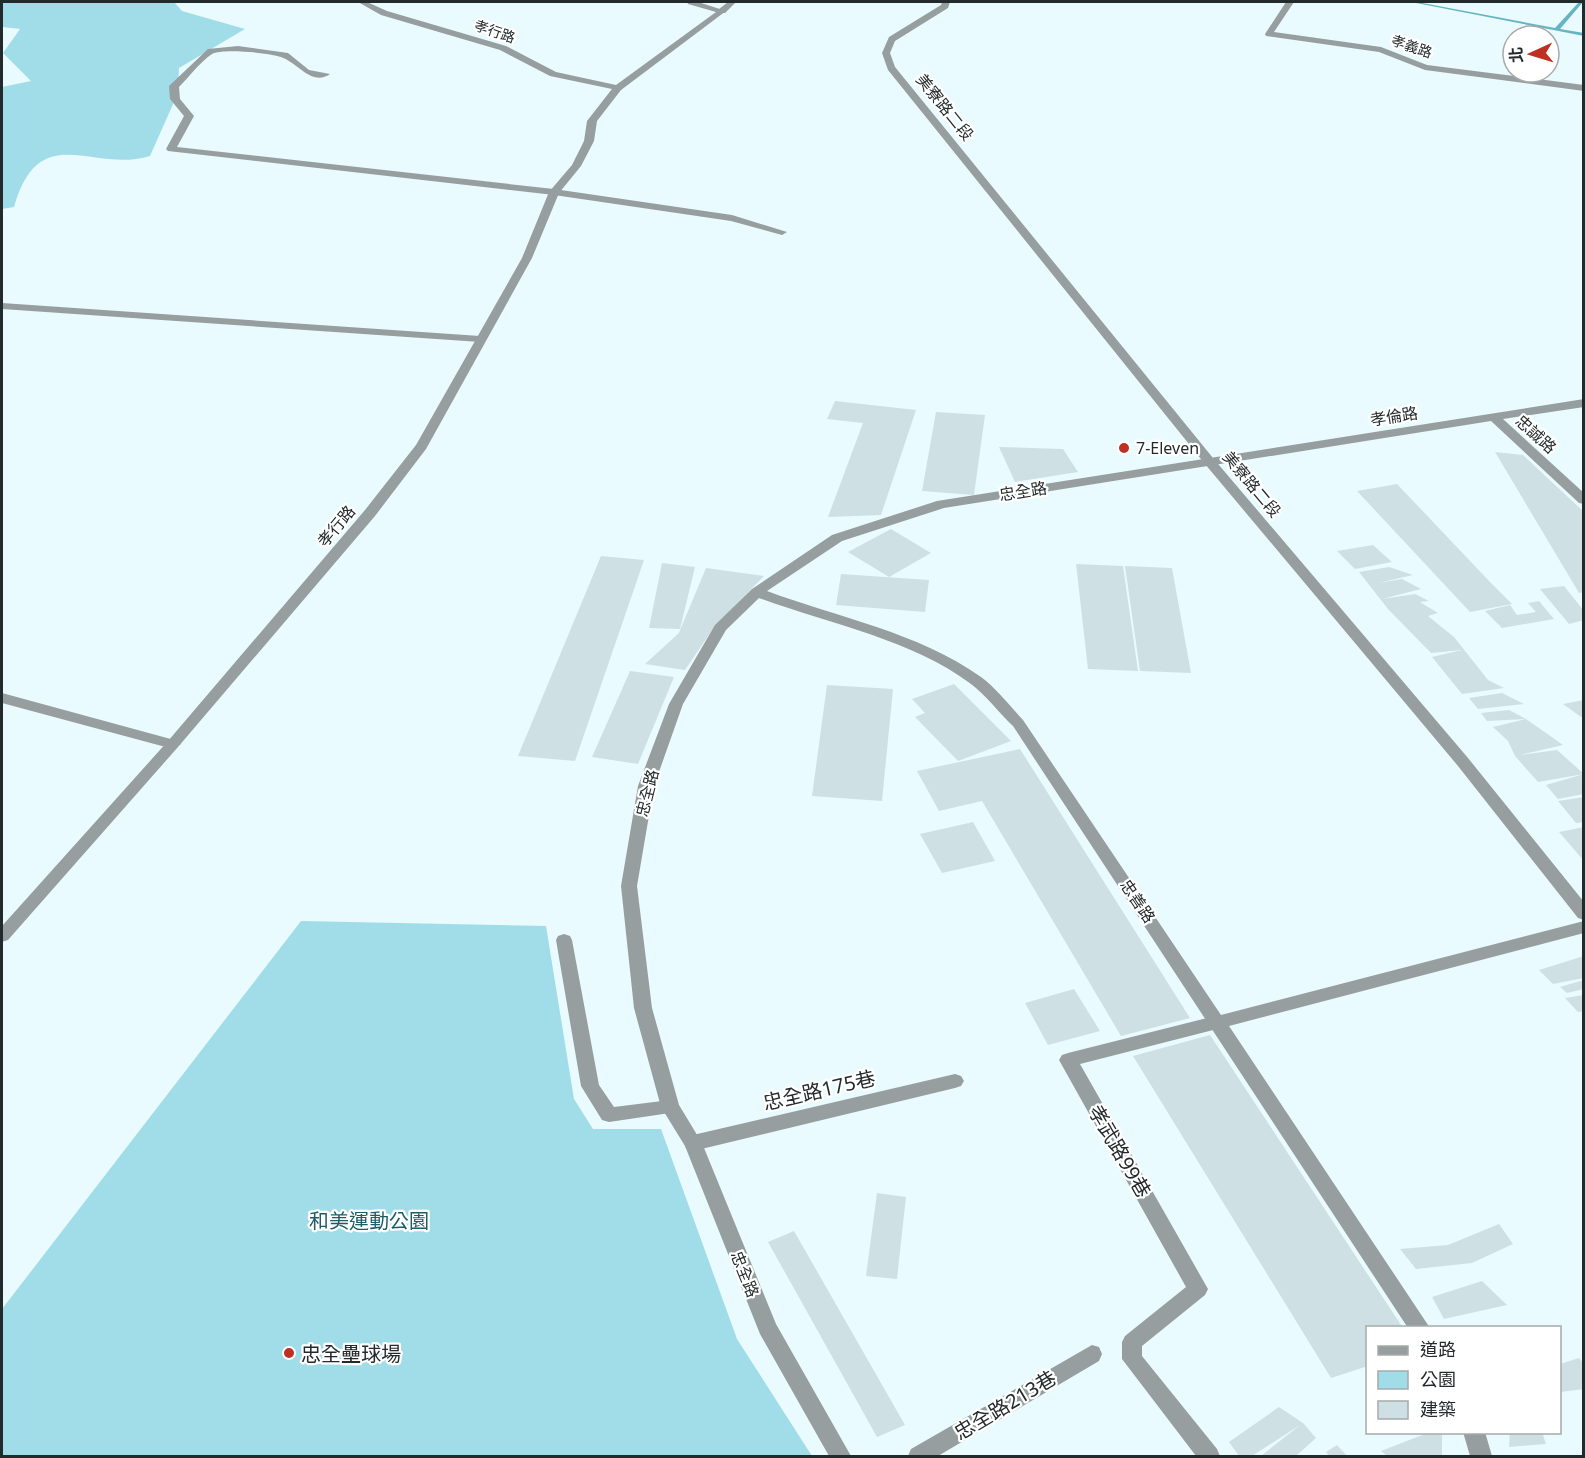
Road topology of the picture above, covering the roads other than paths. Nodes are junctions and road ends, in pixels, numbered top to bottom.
1 (362, 2) edge
2 (691, 2) edge
3 (732, 2) edge
4 (946, 2) edge
5 (1290, 2) edge
6 (722, 11) junction
7 (326, 74) dead end
8 (618, 88) junction
9 (1584, 88) edge
10 (554, 192) junction
11 (782, 232) dead end
12 (2, 306) edge
13 (480, 339) junction
14 (1584, 403) edge
15 (1493, 417) junction
16 (1209, 461) junction
17 (1584, 500) edge
18 (757, 592) junction
19 (2, 698) edge
20 (173, 744) junction
21 (1584, 914) edge
22 (1584, 927) edge
23 (2, 936) edge
24 (564, 940) dead end
25 (1219, 1022) junction
26 (955, 1081) dead end
27 (670, 1107) junction
28 (693, 1143) junction
29 (1419, 1326) edge
30 (1092, 1354) dead end
31 (1475, 1434) edge
32 (840, 1456) edge
33 (919, 1456) edge
34 (1209, 1456) edge
35 (1481, 1456) edge

1 - 8 street, 孝行路
2 - 6 street
3 - 6 street, 孝行路
4 - 16 street, 美寮路二段
5 - 9 street, 孝義路
6 - 8 street, 孝行路
7 - 10 street
8 - 10 street, 孝行路
10 - 11 street
10 - 13 street, 孝行路
12 - 13 street
13 - 20 street, 孝行路
14 - 15 street, 孝倫路
15 - 16 street, 孝倫路
15 - 17 street, 忠誠路
16 - 18 street, 忠全路
16 - 21 street, 美寮路二段
18 - 25 street, 忠善路
18 - 27 street, 忠全路
19 - 20 street
20 - 23 street, 孝行路
22 - 25 street
24 - 27 street
25 - 29 street, 忠善路
25 - 34 street, 孝武路99巷
26 - 28 street, 忠全路175巷
27 - 28 street, 忠全路
28 - 32 street, 忠全路
30 - 33 street, 忠全路213巷
31 - 35 street

